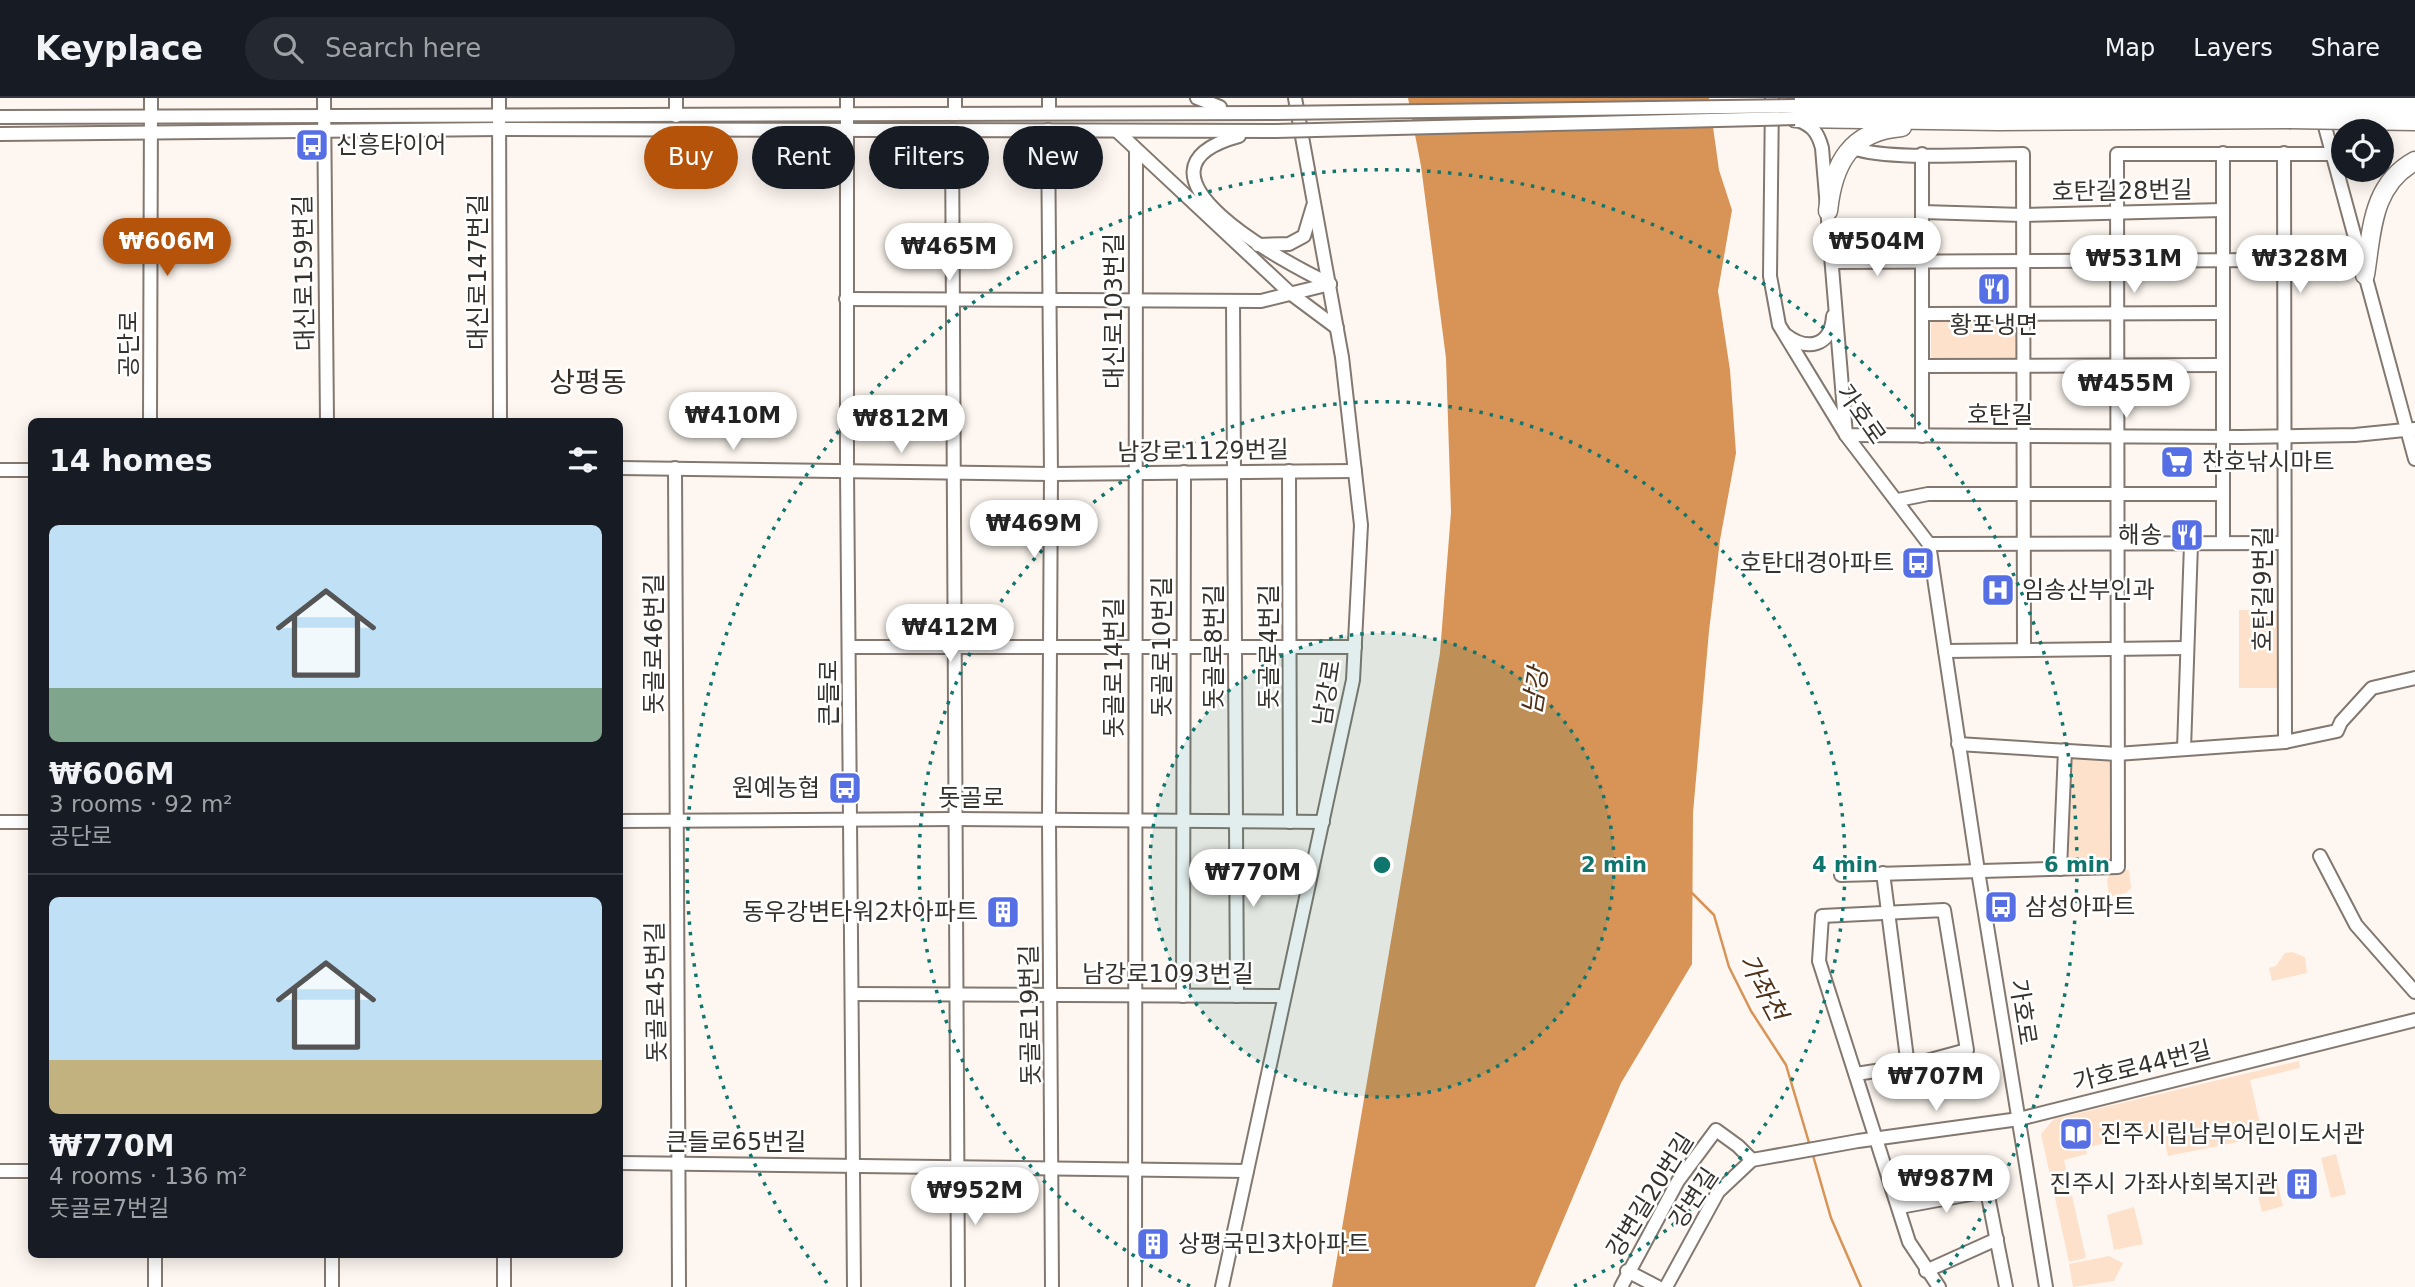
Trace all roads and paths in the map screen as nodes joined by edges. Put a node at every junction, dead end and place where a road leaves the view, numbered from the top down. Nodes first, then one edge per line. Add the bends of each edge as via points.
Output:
1 (151, 98) edge
2 (324, 98) edge
3 (499, 98) edge
4 (676, 98) edge
5 (847, 98) edge
6 (955, 98) edge
7 (1049, 98) edge
8 (1131, 98) edge
9 (1197, 98) edge
10 (1295, 98) edge
11 (1772, 98) edge
12 (1812, 98) edge
13 (1952, 98) edge
14 (2317, 98) edge
15 (1995, 102) junction
16 (1121, 105) edge
17 (2415, 106) edge
18 (2287, 111) junction
19 (1248, 112) junction
20 (1795, 112) junction
21 (2348, 112) junction
22 (1049, 113) junction
23 (955, 114) junction
24 (847, 115) junction
25 (151, 116) junction
26 (676, 116) junction
27 (0, 117) edge
28 (1998, 121) junction
29 (2415, 121) edge
30 (499, 122) junction
31 (323, 124) junction
32 (846, 126) edge
33 (752, 127) edge
34 (1103, 131) edge
35 (1117, 131) junction
36 (1256, 131) junction
37 (0, 134) edge
38 (151, 135) junction
39 (1853, 148) junction
40 (1136, 150) junction
41 (2223, 153) junction
42 (2284, 153) junction
43 (1922, 154) junction
44 (2331, 154) joint
45 (2415, 161) edge
46 (2339, 182) edge
47 (846, 189) edge
48 (952, 189) edge
49 (1049, 189) edge
50 (1315, 198) junction
51 (2223, 210) junction
52 (1828, 211) junction
53 (1922, 212) junction
54 (2117, 213) junction
55 (2023, 215) junction
56 (1257, 245) junction
57 (2283, 260) junction
58 (1922, 261) junction
59 (2023, 261) junction
60 (2118, 261) junction
61 (2223, 261) junction
62 (1832, 262) junction
63 (2365, 275) junction
64 (1330, 284) junction
65 (1834, 284) junction
66 (1290, 293) junction
67 (1135, 298) junction
68 (846, 299) junction
69 (1051, 299) junction
70 (953, 300) junction
71 (1234, 300) junction
72 (2223, 313) junction
73 (1923, 314) junction
74 (2024, 314) junction
75 (2118, 314) junction
76 (1337, 328) junction
77 (1784, 334) junction
78 (2223, 365) junction
79 (1922, 366) junction
80 (2024, 366) junction
81 (2118, 366) junction
82 (150, 418) edge
83 (327, 418) edge
84 (500, 418) edge
85 (2411, 429) edge
86 (1846, 435) junction
87 (2023, 435) junction
88 (1922, 436) junction
89 (2118, 436) junction
90 (2284, 436) junction
91 (2223, 437) junction
92 (2415, 459) edge
93 (623, 468) edge
94 (675, 468) junction
95 (0, 470) edge
96 (28, 470) edge
97 (847, 470) junction
98 (1289, 471) junction
99 (1355, 471) junction
100 (954, 472) junction
101 (1184, 472) junction
102 (1234, 472) junction
103 (1134, 473) junction
104 (1051, 474) junction
105 (2024, 493) junction
106 (2118, 493) junction
107 (2223, 494) junction
108 (1898, 500) junction
109 (2223, 543) junction
110 (2284, 543) junction
111 (1929, 544) junction
112 (2024, 544) junction
113 (2117, 544) junction
114 (2191, 544) junction
115 (850, 647) junction
116 (955, 647) junction
117 (1050, 647) junction
118 (1135, 647) junction
119 (1184, 647) junction
120 (1235, 647) junction
121 (1290, 647) junction
122 (1355, 647) junction
123 (2116, 648) junction
124 (2188, 648) junction
125 (2024, 650) junction
126 (1945, 651) junction
127 (2415, 678) edge
128 (2285, 742) junction
129 (1958, 744) junction
130 (2184, 749) junction
131 (2065, 750) junction
132 (2117, 754) junction
133 (956, 819) junction
134 (850, 820) junction
135 (1049, 820) junction
136 (0, 821) edge
137 (623, 821) edge
138 (674, 821) junction
139 (1135, 821) junction
140 (1183, 821) junction
141 (28, 822) edge
142 (1236, 822) junction
143 (1290, 822) junction
144 (1323, 822) junction
145 (2320, 856) dead end
146 (2060, 869) junction
147 (1978, 871) junction
148 (1883, 873) junction
149 (1841, 874) dead end
150 (1886, 913) junction
151 (2415, 992) edge
152 (852, 994) junction
153 (957, 995) junction
154 (1051, 995) junction
155 (1136, 995) junction
156 (1183, 996) junction
157 (1237, 996) junction
158 (1284, 996) junction
159 (2415, 1020) edge
160 (1908, 1066) junction
161 (1856, 1074) junction
162 (2019, 1119) junction
163 (1877, 1139) junction
164 (1752, 1160) junction
165 (623, 1163) edge
166 (680, 1163) junction
167 (853, 1164) junction
168 (958, 1166) junction
169 (1052, 1168) junction
170 (1136, 1170) junction
171 (0, 1171) edge
172 (28, 1171) edge
173 (1247, 1171) junction
174 (1900, 1207) junction
175 (1997, 1239) junction
176 (155, 1258) edge
177 (332, 1258) edge
178 (504, 1258) edge
179 (1627, 1271) junction
180 (1926, 1271) junction
181 (156, 1287) edge
182 (332, 1287) edge
183 (504, 1287) edge
184 (679, 1287) edge
185 (854, 1287) edge
186 (958, 1287) edge
187 (1052, 1287) edge
188 (1135, 1287) edge
189 (1222, 1287) edge
190 (1621, 1287) edge
191 (1658, 1287) edge
192 (1666, 1287) edge
193 (1939, 1287) edge
194 (2006, 1287) edge
195 (2046, 1287) edge

1 - 25 street, 공단로
2 - 31 street, 대신로159번길
3 - 30 street, 대신로147번길
4 - 26 street
5 - 24 street, 큰들로
6 - 23 street
7 - 22 street
8 - 16 street
9 - 19 street
10 - 50 street, 남강로
11 - 77 street, 가호로 via 1770,276 1772,301
12 - 20 street
13 - 15 highway
14 - 44 street
15 - 18 highway
15 - 20 highway
16 - 19 street
16 - 22 street
17 - 21 highway
18 - 21 highway, bridge
18 - 28 highway
19 - 20 street, bridge
20 - 28 highway
20 - 36 street, bridge
20 - 52 street via 1818,135
21 - 29 highway
22 - 23 street
23 - 24 street
24 - 26 street
24 - 32 street, 큰들로
25 - 27 street
25 - 31 street
25 - 38 street, 공단로
26 - 30 street
28 - 39 highway via 1886,128
30 - 31 street
30 - 33 street
30 - 84 street, 대신로147번길
31 - 38 street
31 - 83 street, 대신로159번길
34 - 35 street
35 - 36 street
35 - 40 street
36 - 56 street via 1213,145 1196,163 1194,176 1202,198
37 - 38 street
38 - 82 street, 공단로
39 - 43 street
39 - 52 highway via 1837,167
40 - 66 street
40 - 67 street, 대신로103번길
41 - 42 street
41 - 51 street
41 - 54 street via 2117,154
42 - 44 street
42 - 57 street, 호탄길9번길
43 - 53 street
43 - 55 street, 호탄길28번길 via 2023,154
45 - 63 highway via 2396,175 2378,202
46 - 63 street
47 - 68 street, 큰들로
48 - 70 street
49 - 69 street, 돗골로19번길
50 - 56 street via 1304,236 1289,244
50 - 64 street, 남강로
51 - 54 street, 호탄길28번길
51 - 61 street
52 - 62 street
53 - 55 street, 호탄길28번길
53 - 58 street
54 - 55 street, 호탄길28번길
54 - 60 street
55 - 59 street, 호탄길28번길
56 - 64 street
57 - 61 street
57 - 90 street, 호탄길9번길
58 - 59 street
58 - 62 street
58 - 73 street
59 - 60 street
59 - 74 street, 호탄길28번길
60 - 61 street
60 - 75 street
61 - 72 street
62 - 65 street
63 - 85 street
64 - 66 street
64 - 76 street, 남강로
65 - 77 street via 1828,336 1808,346
65 - 86 street
66 - 71 street via 1261,301
66 - 76 street
67 - 69 street
67 - 71 street
67 - 103 street, 대신로103번길
68 - 70 street
68 - 97 street, 큰들로
69 - 70 street
69 - 104 street, 돗골로19번길
70 - 100 street
71 - 102 street, 돗골로8번길
72 - 75 street
72 - 78 street
73 - 74 street
73 - 79 street
74 - 75 street
74 - 80 street, 호탄길28번길
75 - 81 street
76 - 99 street, 남강로
77 - 86 street, 가호로
78 - 81 street
78 - 91 street
79 - 80 street
79 - 88 street
80 - 81 street
80 - 87 street, 호탄길28번길
81 - 89 street
85 - 90 street, 호탄길
85 - 92 street
86 - 88 street, 호탄길
86 - 108 street, 가호로
87 - 88 street, 호탄길
87 - 89 street, 호탄길
87 - 105 street, 호탄길28번길
89 - 91 street, 호탄길
89 - 106 street
90 - 91 street, 호탄길
90 - 110 street, 호탄길9번길
91 - 107 street
93 - 94 street, 남강로1129번길
94 - 97 street, 남강로1129번길
94 - 138 street, 돗골로46번길
95 - 96 street
97 - 100 street, 남강로1129번길
97 - 115 street, 큰들로
98 - 99 street, 남강로1129번길
98 - 102 street, 남강로1129번길
98 - 121 street, 돗골로4번길
99 - 122 street, 남강로 via 1361,525
100 - 104 street, 남강로1129번길
100 - 116 street
101 - 102 street, 남강로1129번길
101 - 103 street, 남강로1129번길
101 - 119 street, 돗골로10번길
102 - 120 street, 돗골로8번길
103 - 104 street, 남강로1129번길
103 - 118 street, 돗골로14번길
104 - 117 street, 돗골로19번길
105 - 106 street
105 - 108 street via 1928,494
105 - 112 street, 호탄길28번길
106 - 107 street
106 - 113 street
107 - 109 street
108 - 111 street, 가호로
109 - 110 street
109 - 114 street
110 - 128 street, 호탄길9번길
111 - 112 street
111 - 126 street, 가호로
112 - 113 street
112 - 125 street, 호탄길28번길
113 - 114 street
113 - 123 street
114 - 124 street
115 - 116 street
115 - 134 street, 큰들로
116 - 117 street
116 - 133 street
117 - 118 street
117 - 135 street, 돗골로19번길
118 - 119 street
118 - 139 street, 돗골로14번길
119 - 120 street
119 - 140 street, 돗골로10번길
120 - 121 street
120 - 142 street, 돗골로8번길
121 - 122 street
121 - 143 street, 돗골로4번길
122 - 144 street, 남강로 via 1353,680
123 - 124 street
123 - 125 street
123 - 132 street
124 - 130 street
125 - 126 street
126 - 129 street, 가호로
127 - 128 street via 2372,688 2337,731
128 - 130 street
129 - 131 street
129 - 147 street, 가호로
130 - 132 street
131 - 132 street
131 - 146 street
132 - 146 street via 2118,867
133 - 134 street, 돗골로
133 - 135 street, 돗골로
133 - 153 street
134 - 138 street, 돗골로
134 - 152 street, 큰들로
135 - 139 street, 돗골로
135 - 154 street, 돗골로19번길
136 - 141 street
137 - 138 street, 돗골로
138 - 166 street, 돗골로45번길
139 - 140 street, 돗골로
139 - 155 street, 돗골로14번길
140 - 142 street, 돗골로
140 - 156 street, 돗골로10번길
142 - 143 street, 돗골로
142 - 157 street, 돗골로8번길
143 - 144 street, 돗골로
144 - 158 street, 남강로
145 - 151 street via 2356,925
146 - 147 street
147 - 148 street
147 - 162 street, 가호로
148 - 149 street
148 - 150 street
150 - 160 street
150 - 160 street via 1944,910 1967,1050
150 - 161 street via 1822,916 1819,961
152 - 153 street, 남강로1093번길
152 - 167 street, 큰들로
153 - 154 street, 남강로1093번길
153 - 168 street
154 - 155 street, 남강로1093번길
154 - 169 street, 돗골로19번길
155 - 156 street, 남강로1093번길
155 - 170 street, 돗골로14번길
156 - 157 street, 남강로1093번길
157 - 158 street, 남강로1093번길
158 - 173 street, 남강로
159 - 162 street, 가호로44번길
160 - 161 street
161 - 163 street
162 - 163 street
162 - 195 street, 가호로
163 - 164 street, 강변길
163 - 174 street
164 - 179 street, 강변길20번길 via 1716,1130 1678,1181
164 - 192 street, 강변길 via 1718,1192
165 - 166 street, 큰들로65번길
166 - 167 street, 큰들로65번길
166 - 184 street, 돗골로45번길
167 - 168 street, 큰들로65번길
167 - 185 street, 큰들로
168 - 169 street, 큰들로65번길
168 - 186 street
169 - 170 street, 큰들로65번길
169 - 187 street, 돗골로19번길
170 - 173 street, 큰들로65번길
170 - 188 street, 돗골로14번길
171 - 172 street
173 - 189 street, 남강로
174 - 175 street via 1987,1191
174 - 180 street via 1909,1241
175 - 180 street
175 - 194 street
176 - 181 street
177 - 182 street
178 - 183 street
179 - 190 street, 강변길20번길
179 - 191 street
180 - 193 street

